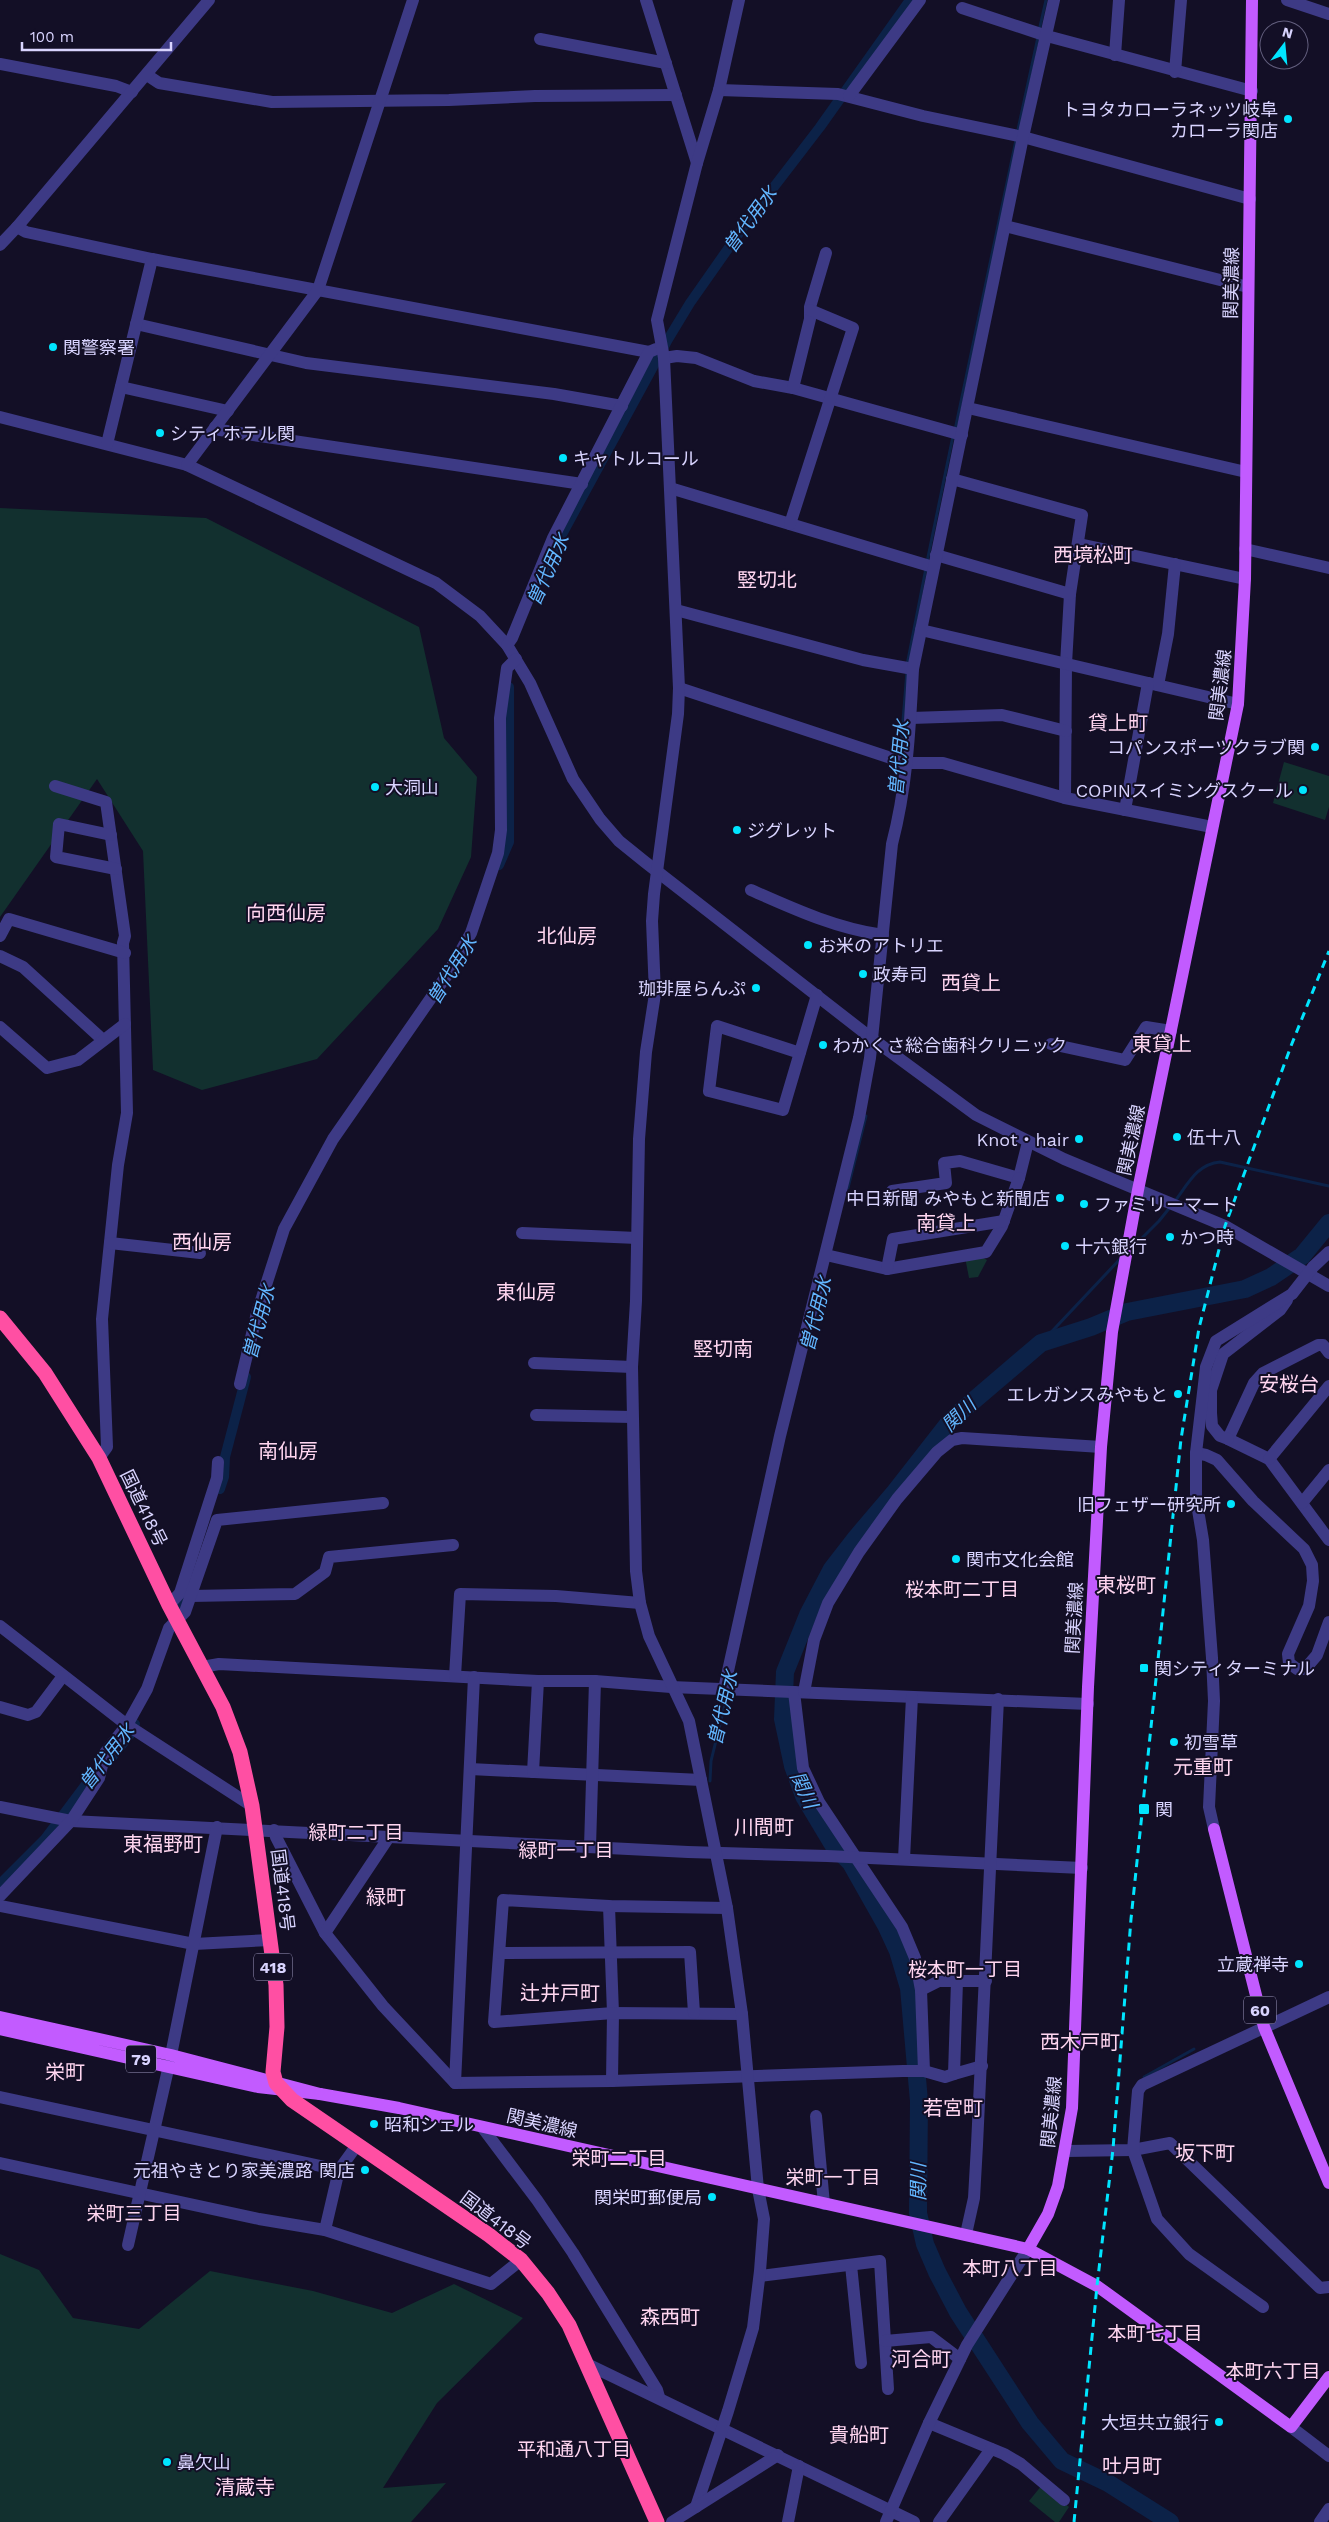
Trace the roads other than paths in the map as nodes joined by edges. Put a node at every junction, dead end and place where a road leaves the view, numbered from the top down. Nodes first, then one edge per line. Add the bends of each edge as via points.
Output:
1 (208, 0) edge
2 (413, 0) edge
3 (646, 0) edge
4 (739, 0) edge
5 (920, 0) edge
6 (1054, 0) edge
7 (1119, 0) edge
8 (1181, 0) edge
9 (1252, 0) edge
10 (1287, 0) edge
11 (962, 8) dead end
12 (1329, 14) edge
13 (1047, 36) junction
14 (540, 39) dead end
15 (1115, 55) junction
16 (666, 63) junction
17 (0, 64) edge
18 (1175, 72) junction
19 (147, 74) junction
20 (719, 90) junction
21 (1252, 91) junction
22 (132, 92) junction
23 (676, 95) junction
24 (849, 96) junction
25 (380, 100) junction
26 (1023, 137) junction
27 (697, 163) junction
28 (1250, 199) junction
29 (1005, 226) junction
30 (18, 227) junction
31 (0, 245) edge
32 (826, 253) dead end
33 (152, 259) junction
34 (1248, 287) junction
35 (318, 290) junction
36 (810, 310) junction
37 (136, 324) junction
38 (658, 352) junction
39 (269, 356) junction
40 (121, 387) junction
41 (793, 388) junction
42 (831, 398) junction
43 (622, 406) junction
44 (968, 408) junction
45 (228, 411) junction
46 (0, 417) edge
47 (215, 427) junction
48 (962, 435) junction
49 (107, 444) junction
50 (187, 465) junction
51 (1246, 472) junction
52 (952, 479) junction
53 (582, 484) junction
54 (670, 488) junction
55 (790, 524) junction
56 (1079, 544) junction
57 (1244, 549) junction
58 (935, 561) junction
59 (1175, 564) junction
60 (1329, 568) edge
61 (1244, 579) junction
62 (1070, 594) junction
63 (676, 610) junction
64 (921, 630) junction
65 (507, 645) junction
66 (516, 659) junction
67 (1066, 664) junction
68 (913, 669) junction
69 (1153, 684) junction
70 (679, 688) junction
71 (1238, 704) junction
72 (911, 718) junction
73 (1066, 731) junction
74 (906, 763) junction
75 (55, 786) dead end
76 (1066, 798) junction
77 (1125, 810) junction
78 (1212, 828) junction
79 (111, 835) junction
80 (116, 869) junction
81 (658, 871) junction
82 (751, 890) dead end
83 (883, 935) junction
84 (0, 936) edge
85 (125, 953) junction
86 (0, 956) edge
87 (817, 994) junction
88 (125, 1024) junction
89 (0, 1027) edge
90 (1171, 1031) junction
91 (870, 1037) junction
92 (103, 1040) junction
93 (1051, 1044) dead end
94 (800, 1053) junction
95 (1028, 1142) junction
96 (1019, 1178) junction
97 (1138, 1190) junction
98 (892, 1191) dead end
99 (1004, 1221) junction
100 (522, 1233) dead end
101 (637, 1238) junction
102 (110, 1243) junction
103 (1329, 1252) edge
104 (200, 1253) dead end
105 (826, 1255) junction
106 (887, 1269) junction
107 (1310, 1273) junction
108 (1329, 1286) edge
109 (1292, 1294) junction
110 (0, 1318) edge
111 (1329, 1353) edge
112 (534, 1363) dead end
113 (632, 1367) junction
114 (240, 1384) dead end
115 (1329, 1386) edge
116 (536, 1415) dead end
117 (632, 1418) junction
118 (1228, 1440) junction
119 (1101, 1447) junction
120 (1196, 1453) junction
121 (99, 1458) junction
122 (1269, 1459) junction
123 (218, 1462) dead end
124 (1329, 1470) edge
125 (1302, 1503) junction
126 (383, 1504) dead end
127 (1329, 1540) edge
128 (453, 1545) dead end
129 (191, 1596) junction
130 (640, 1603) junction
131 (169, 1605) junction
132 (177, 1620) junction
133 (1329, 1622) edge
134 (0, 1626) edge
135 (202, 1667) junction
136 (64, 1676) junction
137 (455, 1676) junction
138 (474, 1677) junction
139 (538, 1681) junction
140 (595, 1682) junction
141 (671, 1687) junction
142 (724, 1689) junction
143 (799, 1692) junction
144 (912, 1697) junction
145 (998, 1699) junction
146 (1088, 1704) junction
147 (0, 1707) edge
148 (127, 1725) junction
149 (470, 1769) junction
150 (533, 1772) junction
151 (593, 1774) junction
152 (701, 1780) junction
153 (252, 1806) junction
154 (0, 1808) edge
155 (71, 1821) junction
156 (217, 1827) junction
157 (1214, 1829) joint
158 (256, 1830) junction
159 (274, 1830) junction
160 (389, 1837) junction
161 (465, 1842) junction
162 (590, 1847) junction
163 (715, 1852) junction
164 (854, 1858) junction
165 (904, 1859) junction
166 (991, 1864) junction
167 (1082, 1868) junction
168 (0, 1896) edge
169 (0, 1906) edge
170 (609, 1906) junction
171 (726, 1908) junction
172 (325, 1933) junction
173 (270, 1940) junction
174 (194, 1944) junction
175 (611, 1952) junction
176 (500, 1954) junction
177 (957, 1981) junction
178 (986, 1982) junction
179 (921, 1990) junction
180 (1329, 1997) edge
181 (613, 2013) junction
182 (694, 2013) junction
183 (742, 2014) junction
184 (0, 2017) edge
185 (1264, 2027) junction
186 (0, 2029) edge
187 (170, 2060) junction
188 (982, 2066) junction
189 (924, 2071) junction
190 (954, 2074) junction
191 (750, 2075) junction
192 (612, 2081) junction
193 (455, 2083) junction
194 (279, 2087) junction
195 (0, 2097) edge
196 (816, 2116) dead end
197 (482, 2127) junction
198 (154, 2130) junction
199 (357, 2145) junction
200 (1133, 2150) junction
201 (1066, 2151) junction
202 (0, 2163) edge
203 (339, 2170) junction
204 (1329, 2183) edge
205 (758, 2189) junction
206 (140, 2194) junction
207 (824, 2204) junction
208 (325, 2230) junction
209 (966, 2234) junction
210 (128, 2245) dead end
211 (1028, 2248) junction
212 (520, 2260) junction
213 (851, 2265) junction
214 (760, 2276) junction
215 (1329, 2287) edge
216 (1263, 2307) dead end
217 (885, 2341) junction
218 (960, 2359) junction
219 (861, 2363) dead end
220 (587, 2364) junction
221 (1329, 2378) edge
222 (888, 2389) dead end
223 (659, 2397) junction
224 (929, 2423) junction
225 (721, 2427) junction
226 (1291, 2427) junction
227 (991, 2448) junction
228 (778, 2455) junction
229 (1329, 2456) edge
230 (799, 2466) junction
231 (1064, 2500) dead end
232 (696, 2507) junction
233 (1329, 2509) edge
234 (888, 2516) edge
235 (657, 2522) edge
236 (672, 2522) edge
237 (788, 2522) edge
238 (914, 2522) edge
239 (939, 2522) edge
240 (1320, 2522) edge

1 - 19 street
2 - 25 street
3 - 16 street
4 - 20 street
5 - 24 street
6 - 13 street
7 - 15 street
8 - 18 street
9 - 21 main road, 関美濃線
10 - 12 street
11 - 13 street
13 - 15 street
13 - 26 street
14 - 16 street
15 - 18 street
16 - 23 street
17 - 22 street via 116,86
18 - 21 street
19 - 22 street
19 - 25 street via 159,83 272,102
20 - 24 street
20 - 27 street
21 - 28 main road, 関美濃線
22 - 30 street
23 - 25 street
23 - 27 street
24 - 26 street
25 - 35 street
26 - 28 street
26 - 29 street
27 - 38 street via 657,320
28 - 34 main road, 関美濃線
29 - 34 street
29 - 44 street
30 - 31 street
30 - 33 street via 26,232
32 - 36 street
33 - 35 street
33 - 37 street
34 - 51 main road, 関美濃線
35 - 38 street
35 - 39 street
36 - 41 street
36 - 42 street via 853,328
37 - 39 street
37 - 40 street
38 - 41 street via 696,358 754,381
38 - 43 street
38 - 54 street
39 - 43 street
39 - 45 street
40 - 45 street
40 - 49 street
41 - 42 street
42 - 48 street
42 - 55 street
43 - 53 street
44 - 48 street
44 - 51 street
45 - 47 street
46 - 49 street
47 - 50 street
47 - 53 street
48 - 52 street
49 - 50 street
50 - 65 street via 436,582 480,616
51 - 57 main road, 関美濃線
52 - 56 street via 1082,515
52 - 58 street
53 - 65 street via 554,538
54 - 55 street
54 - 63 street
55 - 58 street
56 - 59 street
56 - 62 street
57 - 60 street
57 - 61 main road, 関美濃線
58 - 62 street
58 - 64 street
59 - 61 street
59 - 69 street via 1168,634
61 - 71 main road, 関美濃線
62 - 67 street
63 - 68 street via 863,660
63 - 70 street
64 - 67 street
64 - 68 street
65 - 66 street
66 - 81 street via 573,780 620,841
66 - 114 street via 507,668 500,718 501,830 498,853 471,933 447,976 334,1139 288,1221 260,1303
67 - 69 street
67 - 73 street
68 - 72 street
69 - 71 street
69 - 77 street
70 - 74 street
70 - 81 street
71 - 78 main road, 関美濃線
72 - 73 street via 1002,715
72 - 74 street
73 - 76 street
74 - 76 street via 942,763
74 - 83 street via 892,844
75 - 79 street via 106,802
76 - 77 street
77 - 78 street
78 - 90 main road, 関美濃線
79 - 80 street
79 - 80 street via 59,824 56,857
80 - 85 street
81 - 87 street
81 - 101 street via 652,920 655,994 646,1052 639,1139
82 - 83 street via 819,920
83 - 91 street
84 - 85 street via 9,919
85 - 88 street
86 - 92 street via 23,967
87 - 91 street
87 - 94 street
88 - 92 street
88 - 102 street via 127,1113
89 - 92 street via 47,1068 78,1060
90 - 93 street via 1146,1027 1125,1060
90 - 97 main road, 関美濃線
91 - 95 street via 976,1114
91 - 105 street via 870,1058 859,1118
94 - 94 street via 783,1110 709,1091 717,1026
95 - 96 street
95 - 97 street
96 - 98 street via 960,1161 944,1162 946,1183
96 - 99 street
97 - 107 street via 1225,1226
97 - 119 main road, 関美濃線 via 1112,1332
99 - 106 street via 986,1252
99 - 106 street via 893,1238
100 - 101 street
101 - 113 street
102 - 104 street
102 - 121 street via 102,1319 107,1447
103 - 107 street
105 - 106 street
105 - 142 street via 780,1436
107 - 108 street
107 - 109 street
109 - 118 street via 1280,1310 1223,1354 1211,1390 1211,1414 1212,1426
109 - 120 street via 1216,1341 1206,1367
110 - 121 highway, 国道418号 / 418 via 45,1373
111 - 118 street via 1322,1345 1318,1346 1263,1373 1254,1383
112 - 113 street
113 - 117 street
115 - 122 street
116 - 117 street
117 - 130 street via 636,1571
118 - 122 street
119 - 143 street via 962,1438 952,1440 937,1452 897,1499 828,1603
119 - 146 main road, 関美濃線
120 - 133 street via 1217,1460 1254,1502 1304,1549 1312,1565 1309,1606 1288,1654 1289,1663 1297,1669 1305,1669 1317,1655
120 - 157 street via 1196,1498 1213,1675 1209,1806
121 - 131 highway, 国道418号 / 418
122 - 125 street
123 - 131 street via 217,1478 180,1593
124 - 125 street
125 - 127 street
126 - 129 street via 217,1520
128 - 129 street via 329,1557 324,1572 295,1594
129 - 132 street via 185,1612
130 - 137 street via 556,1596 460,1594
130 - 141 street via 649,1636
131 - 132 highway, 国道418号 / 418
132 - 135 highway, 国道418号 / 418
132 - 148 street via 168,1628 147,1689
134 - 136 street
135 - 137 street via 220,1664
135 - 153 highway, 国道418号 / 418 via 223,1707 240,1752
136 - 147 street via 36,1712 28,1715
136 - 148 street
137 - 138 street
138 - 139 street
138 - 149 street
139 - 140 street
139 - 150 street
140 - 141 street
140 - 151 street
141 - 142 street
141 - 152 street via 689,1721
142 - 143 street
143 - 144 street
143 - 164 street via 803,1768 819,1802
144 - 145 street
144 - 165 street
145 - 146 street
145 - 166 street
146 - 167 main road, 関美濃線
148 - 153 street
148 - 155 street via 105,1753 99,1778
149 - 150 street
149 - 161 street
150 - 151 street
151 - 152 street
151 - 162 street
152 - 163 street
153 - 158 highway, 国道418号 / 418
154 - 155 street
155 - 156 street
155 - 168 street
156 - 158 street
156 - 174 street
157 - 185 main road, 60
158 - 159 street
158 - 173 highway, 国道418号 / 418
159 - 160 street
159 - 172 street
160 - 161 street
160 - 172 street
161 - 162 street
161 - 193 street
162 - 163 street
163 - 164 street
163 - 171 street
164 - 165 street
164 - 179 street via 902,1927 915,1958
165 - 166 street
166 - 167 street
166 - 178 street
167 - 201 main road, 関美濃線 via 1072,2108
169 - 174 street
170 - 171 street
170 - 175 street
170 - 176 street via 503,1900
171 - 183 street
172 - 193 street via 383,2006
173 - 174 street
173 - 194 highway, 国道418号 / 418 via 277,2026 273,2072
174 - 187 street
175 - 176 street
175 - 181 street
175 - 182 street via 690,1952
176 - 181 street via 494,2022
177 - 178 street
177 - 179 street via 939,1981
177 - 190 street
178 - 188 street
179 - 189 street
180 - 185 street
181 - 182 street
181 - 192 street
182 - 183 street
183 - 191 street
184 - 187 main road, 79
185 - 200 street via 1142,2086 1138,2092
185 - 204 main road, 60
186 - 187 main road, 79
187 - 194 main road, 79
187 - 198 street
188 - 190 street
188 - 209 street via 974,2198
189 - 190 street via 945,2077
189 - 191 street
191 - 192 street
191 - 205 street
192 - 193 street
194 - 197 main road, 関美濃線 via 399,2108
194 - 199 highway, 国道418号
195 - 198 street
196 - 207 street
197 - 205 main road, 関美濃線
197 - 223 street via 573,2254
198 - 203 street
198 - 206 street
199 - 203 street
199 - 212 highway, 国道418号 via 489,2235
200 - 201 street
200 - 215 street via 1170,2143 1320,2288
200 - 216 street via 1157,2219 1189,2254
201 - 211 main road, 関美濃線 via 1048,2214
202 - 206 street
203 - 208 street
205 - 207 main road, 関美濃線
205 - 214 street via 764,2219
206 - 208 street
206 - 210 street
207 - 209 main road, 関美濃線
208 - 212 street via 491,2284
209 - 211 main road, 関美濃線
211 - 218 street
211 - 226 main road via 1097,2286
212 - 220 highway, 国道418号 via 548,2292 569,2325
213 - 214 street
213 - 217 street via 880,2261
213 - 219 street
214 - 225 street via 752,2328
217 - 218 street via 931,2337
217 - 222 street
218 - 224 street
220 - 223 street
220 - 235 highway, 国道418号
221 - 226 main road
223 - 225 street
224 - 227 street
224 - 234 street
225 - 228 street
225 - 232 street
226 - 229 street
227 - 231 street via 1021,2464
227 - 239 street
228 - 230 street
228 - 232 street
230 - 234 street
230 - 237 street
232 - 236 street
233 - 240 street
234 - 238 street

